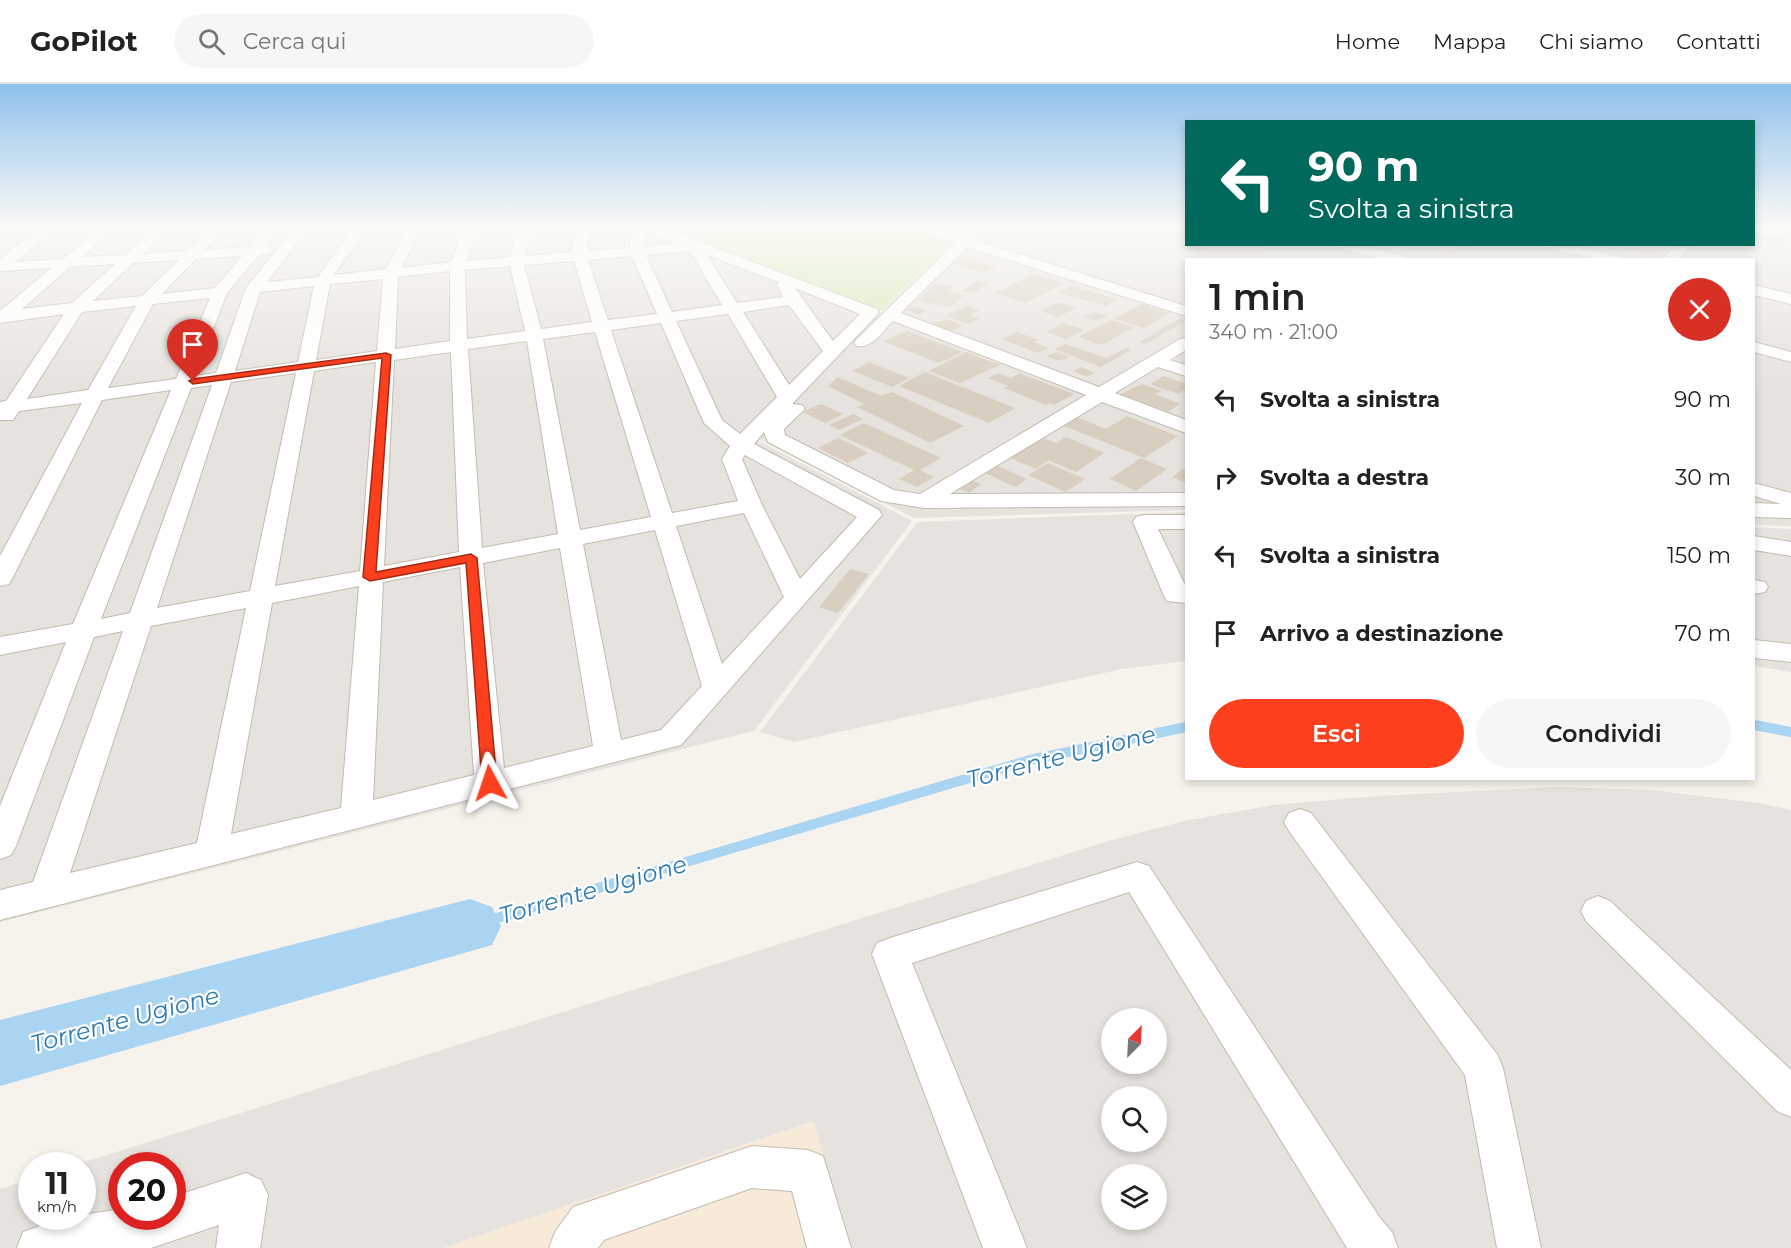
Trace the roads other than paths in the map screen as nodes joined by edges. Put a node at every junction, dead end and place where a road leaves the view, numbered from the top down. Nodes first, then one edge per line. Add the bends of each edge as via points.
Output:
1 (44, 280) edge
2 (106, 280) edge
3 (168, 280) edge
4 (233, 280) edge
5 (257, 280) edge
6 (320, 280) edge
7 (323, 280) edge
8 (391, 280) edge
9 (457, 280) edge
10 (521, 280) edge
11 (588, 280) edge
12 (650, 280) edge
13 (715, 280) edge
14 (782, 280) edge
15 (787, 280) edge
16 (926, 280) edge
17 (1089, 280) edge
18 (254, 288) junction
19 (1755, 290) edge
20 (220, 292) junction
21 (1791, 299) edge
22 (147, 300) junction
23 (794, 300) junction
24 (76, 308) junction
25 (732, 308) junction
26 (1185, 311) edge
27 (892, 315) junction
28 (1, 317) edge
29 (667, 317) junction
30 (603, 326) junction
31 (534, 335) junction
32 (1185, 344) edge
33 (459, 345) junction
34 (1755, 347) edge
35 (832, 352) junction
36 (386, 355) junction
37 (1791, 357) edge
38 (1156, 361) junction
39 (307, 366) junction
40 (1185, 371) edge
41 (218, 378) junction
42 (188, 382) junction
43 (1100, 393) junction
44 (95, 395) junction
45 (786, 396) junction
46 (6, 407) edge
47 (0, 424) edge
48 (1185, 427) edge
49 (741, 445) junction
50 (1755, 489) edge
51 (1185, 500) edge
52 (1791, 500) edge
53 (924, 501) junction
54 (751, 505) junction
55 (1755, 510) edge
56 (1791, 511) edge
57 (663, 522) junction
58 (1185, 522) edge
59 (571, 539) junction
60 (1755, 543) edge
61 (1791, 549) edge
62 (471, 558) junction
63 (370, 577) junction
64 (0, 579) edge
65 (1185, 595) edge
66 (262, 597) junction
67 (797, 598) junction
68 (133, 622) junction
69 (92, 629) junction
70 (0, 646) edge
71 (1755, 649) edge
72 (1791, 653) edge
73 (716, 687) junction
74 (609, 753) junction
75 (490, 783) junction
76 (356, 816) junction
77 (1300, 822) dead end
78 (0, 846) edge
79 (211, 853) junction
80 (46, 894) junction
81 (0, 905) edge
82 (1598, 911) dead end
83 (1791, 1096) edge
84 (39, 1248) edge
85 (238, 1248) edge
86 (571, 1248) edge
87 (829, 1248) edge
88 (1005, 1248) edge
89 (1376, 1248) edge
90 (1519, 1248) edge

1 - 28 lane
2 - 24 lane
3 - 22 lane
4 - 20 lane
5 - 18 lane
6 - 18 lane
7 - 39 lane
8 - 36 lane
9 - 33 lane
10 - 31 lane
11 - 30 lane
12 - 29 lane
13 - 25 lane
14 - 23 lane
15 - 35 lane via 871,312
16 - 27 lane
17 - 26 lane
18 - 41 lane
19 - 21 lane
20 - 22 lane
20 - 42 lane
22 - 24 lane
22 - 44 lane
23 - 25 lane
23 - 35 lane
24 - 28 lane
24 - 46 lane
25 - 29 lane
25 - 45 lane
27 - 43 lane
27 - 53 lane via 774,428 775,438 889,496
29 - 30 lane
29 - 49 lane via 714,423
30 - 31 lane
30 - 57 lane
31 - 33 lane
31 - 59 lane
32 - 38 lane
33 - 36 lane
33 - 62 lane
34 - 37 lane
35 - 45 lane
36 - 39 lane
36 - 63 lane
38 - 40 lane
38 - 43 lane
39 - 41 lane
39 - 66 lane
41 - 42 lane
41 - 68 lane
42 - 44 lane
42 - 69 lane
43 - 48 lane
43 - 53 lane
44 - 46 lane
44 - 64 lane
45 - 49 lane
46 - 47 lane
49 - 54 lane via 732,459
49 - 67 lane via 871,515
50 - 52 lane
51 - 53 lane
54 - 57 lane
54 - 67 lane
55 - 56 lane
57 - 59 lane
57 - 73 lane
58 - 65 lane via 1144,522 1176,596
59 - 62 lane
59 - 74 lane
60 - 61 lane
62 - 63 lane
62 - 75 lane
63 - 66 lane
63 - 76 lane
66 - 68 lane
66 - 79 lane
67 - 73 lane
68 - 69 lane
68 - 80 lane
69 - 70 lane
69 - 78 lane
71 - 72 lane
73 - 74 lane via 671,738
74 - 75 lane
75 - 76 lane
76 - 79 lane
77 - 90 lane via 1483,1068
79 - 80 lane
80 - 81 lane
82 - 83 lane
84 - 85 lane via 62,1240 145,1228 246,1195
86 - 87 lane via 589,1224 752,1167 808,1172
88 - 89 lane via 890,954 1137,876

